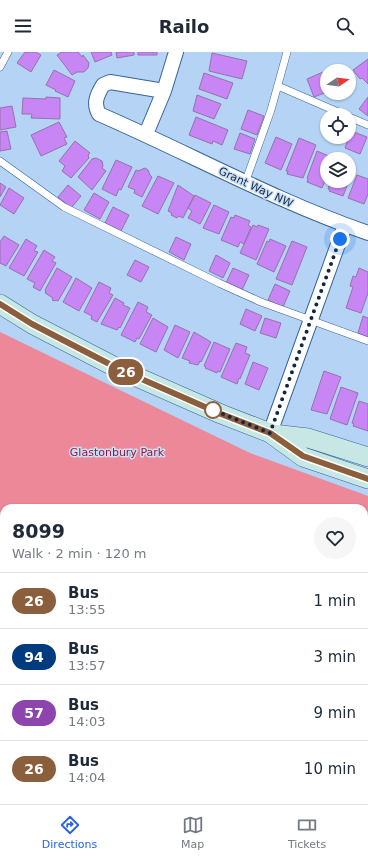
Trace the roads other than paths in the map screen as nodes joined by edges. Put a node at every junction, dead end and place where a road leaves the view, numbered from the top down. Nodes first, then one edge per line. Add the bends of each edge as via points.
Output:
1 (8, 52) edge
2 (176, 52) edge
3 (287, 52) edge
4 (0, 67) edge
5 (278, 86) junction
6 (164, 91) junction
7 (329, 108) edge
8 (356, 120) edge
9 (368, 125) edge
10 (146, 134) junction
11 (0, 161) edge
12 (245, 183) junction
13 (345, 226) junction
14 (368, 233) edge
15 (0, 304) edge
16 (310, 321) junction
17 (368, 341) edge
18 (270, 433) junction
19 (368, 457) edge
20 (368, 479) edge

1 - 4 lane
2 - 6 street
3 - 5 lane
5 - 7 lane
5 - 12 lane
6 - 10 street
6 - 10 street, Grant Way NW via 110,82 103,85 95,101 99,114
8 - 9 lane
10 - 12 street, Grant Way NW
11 - 16 lane via 64,207 219,283
12 - 13 street, Grant Way NW
13 - 14 street, Grant Way NW
13 - 16 street
15 - 18 street via 32,324 121,370
16 - 17 lane
16 - 18 street
18 - 19 street via 308,438
18 - 20 street via 303,456

